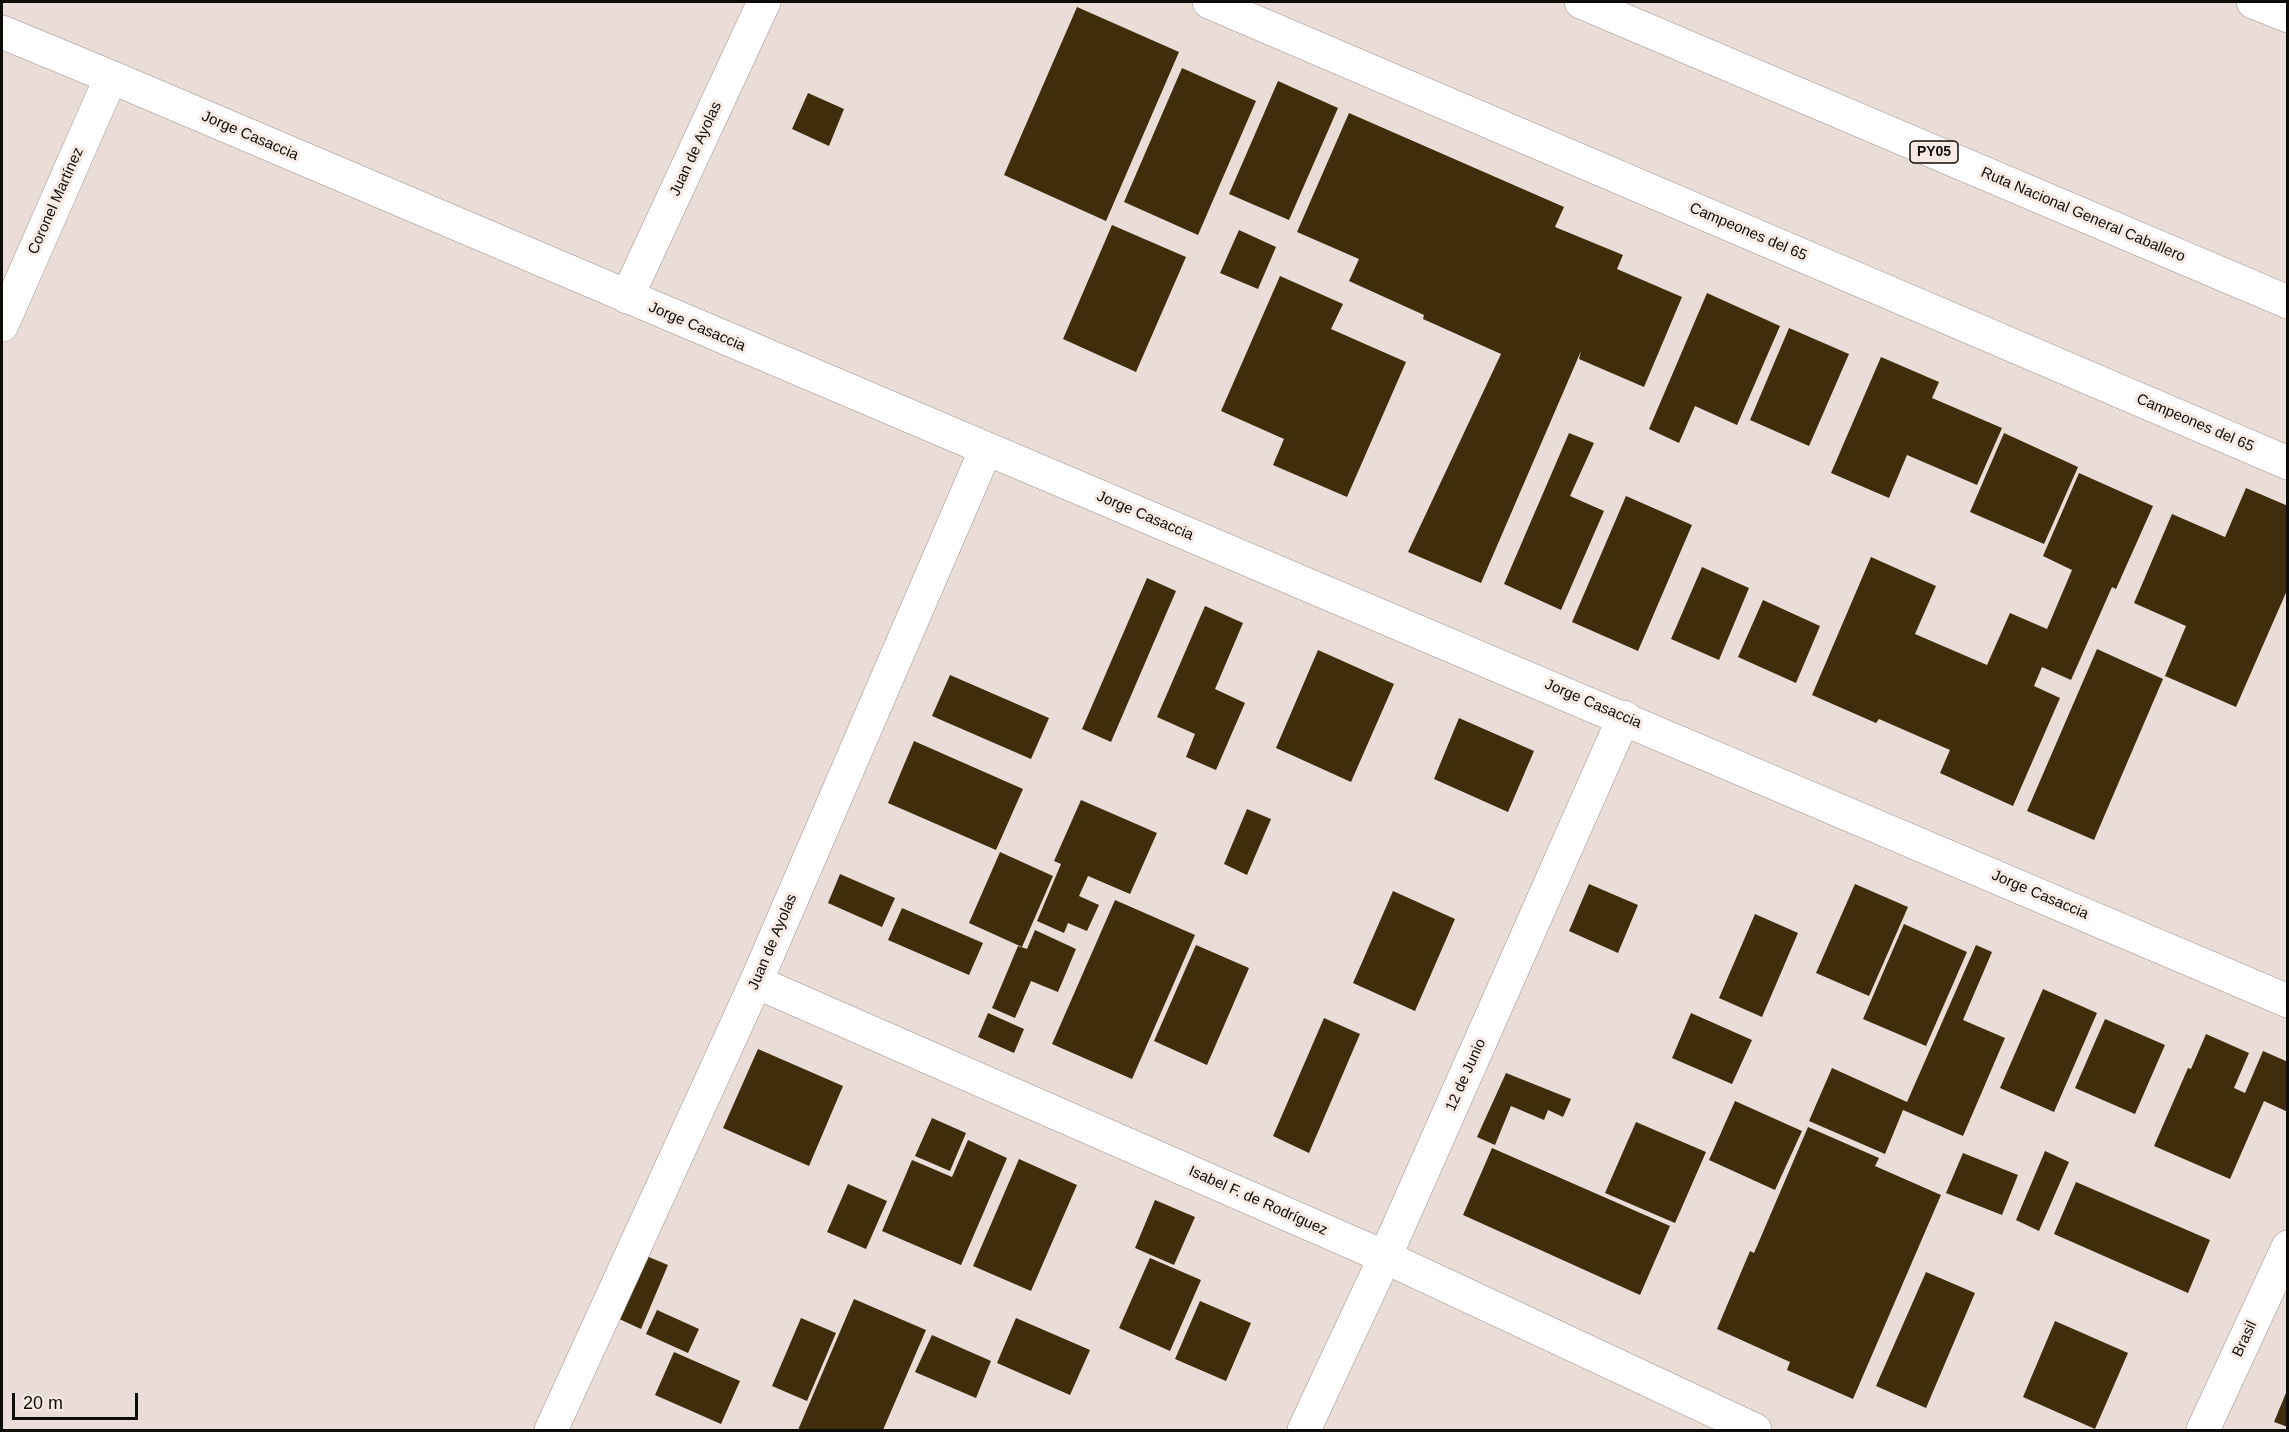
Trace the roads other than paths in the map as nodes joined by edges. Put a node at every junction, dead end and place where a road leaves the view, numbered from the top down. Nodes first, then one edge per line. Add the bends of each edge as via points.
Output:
1 (764, 2) edge
2 (1209, 2) edge
3 (1581, 2) edge
4 (2253, 2) edge
5 (2288, 16) edge
6 (2, 32) edge
7 (111, 77) junction
8 (627, 297) junction
9 (2288, 302) edge
10 (2, 325) edge
11 (986, 449) junction
12 (2288, 463) edge
13 (1624, 717) junction
14 (756, 981) junction
15 (2288, 1001) edge
16 (2288, 1246) edge
17 (1385, 1257) junction
18 (551, 1431) edge
19 (1304, 1431) edge
20 (1755, 1431) edge
21 (2203, 1431) edge

1 - 8 main road, Juan de Ayolas
2 - 12 main road, Campeones del 65
3 - 9 main road, Ruta Nacional General Caballero / PY05
4 - 5 main road
6 - 7 main road, Jorge Casaccia
7 - 8 main road, Jorge Casaccia
7 - 10 main road, Coronel Martínez
8 - 11 main road, Jorge Casaccia
11 - 13 main road, Jorge Casaccia
11 - 14 main road, Juan de Ayolas
13 - 15 main road, Jorge Casaccia
13 - 17 main road, 12 de Junio
14 - 17 main road, Isabel F. de Rodríguez
14 - 18 main road, Juan de Ayolas
16 - 21 main road, Brasil
17 - 19 main road, 12 de Junio
17 - 20 main road, Isabel F. de Rodríguez

